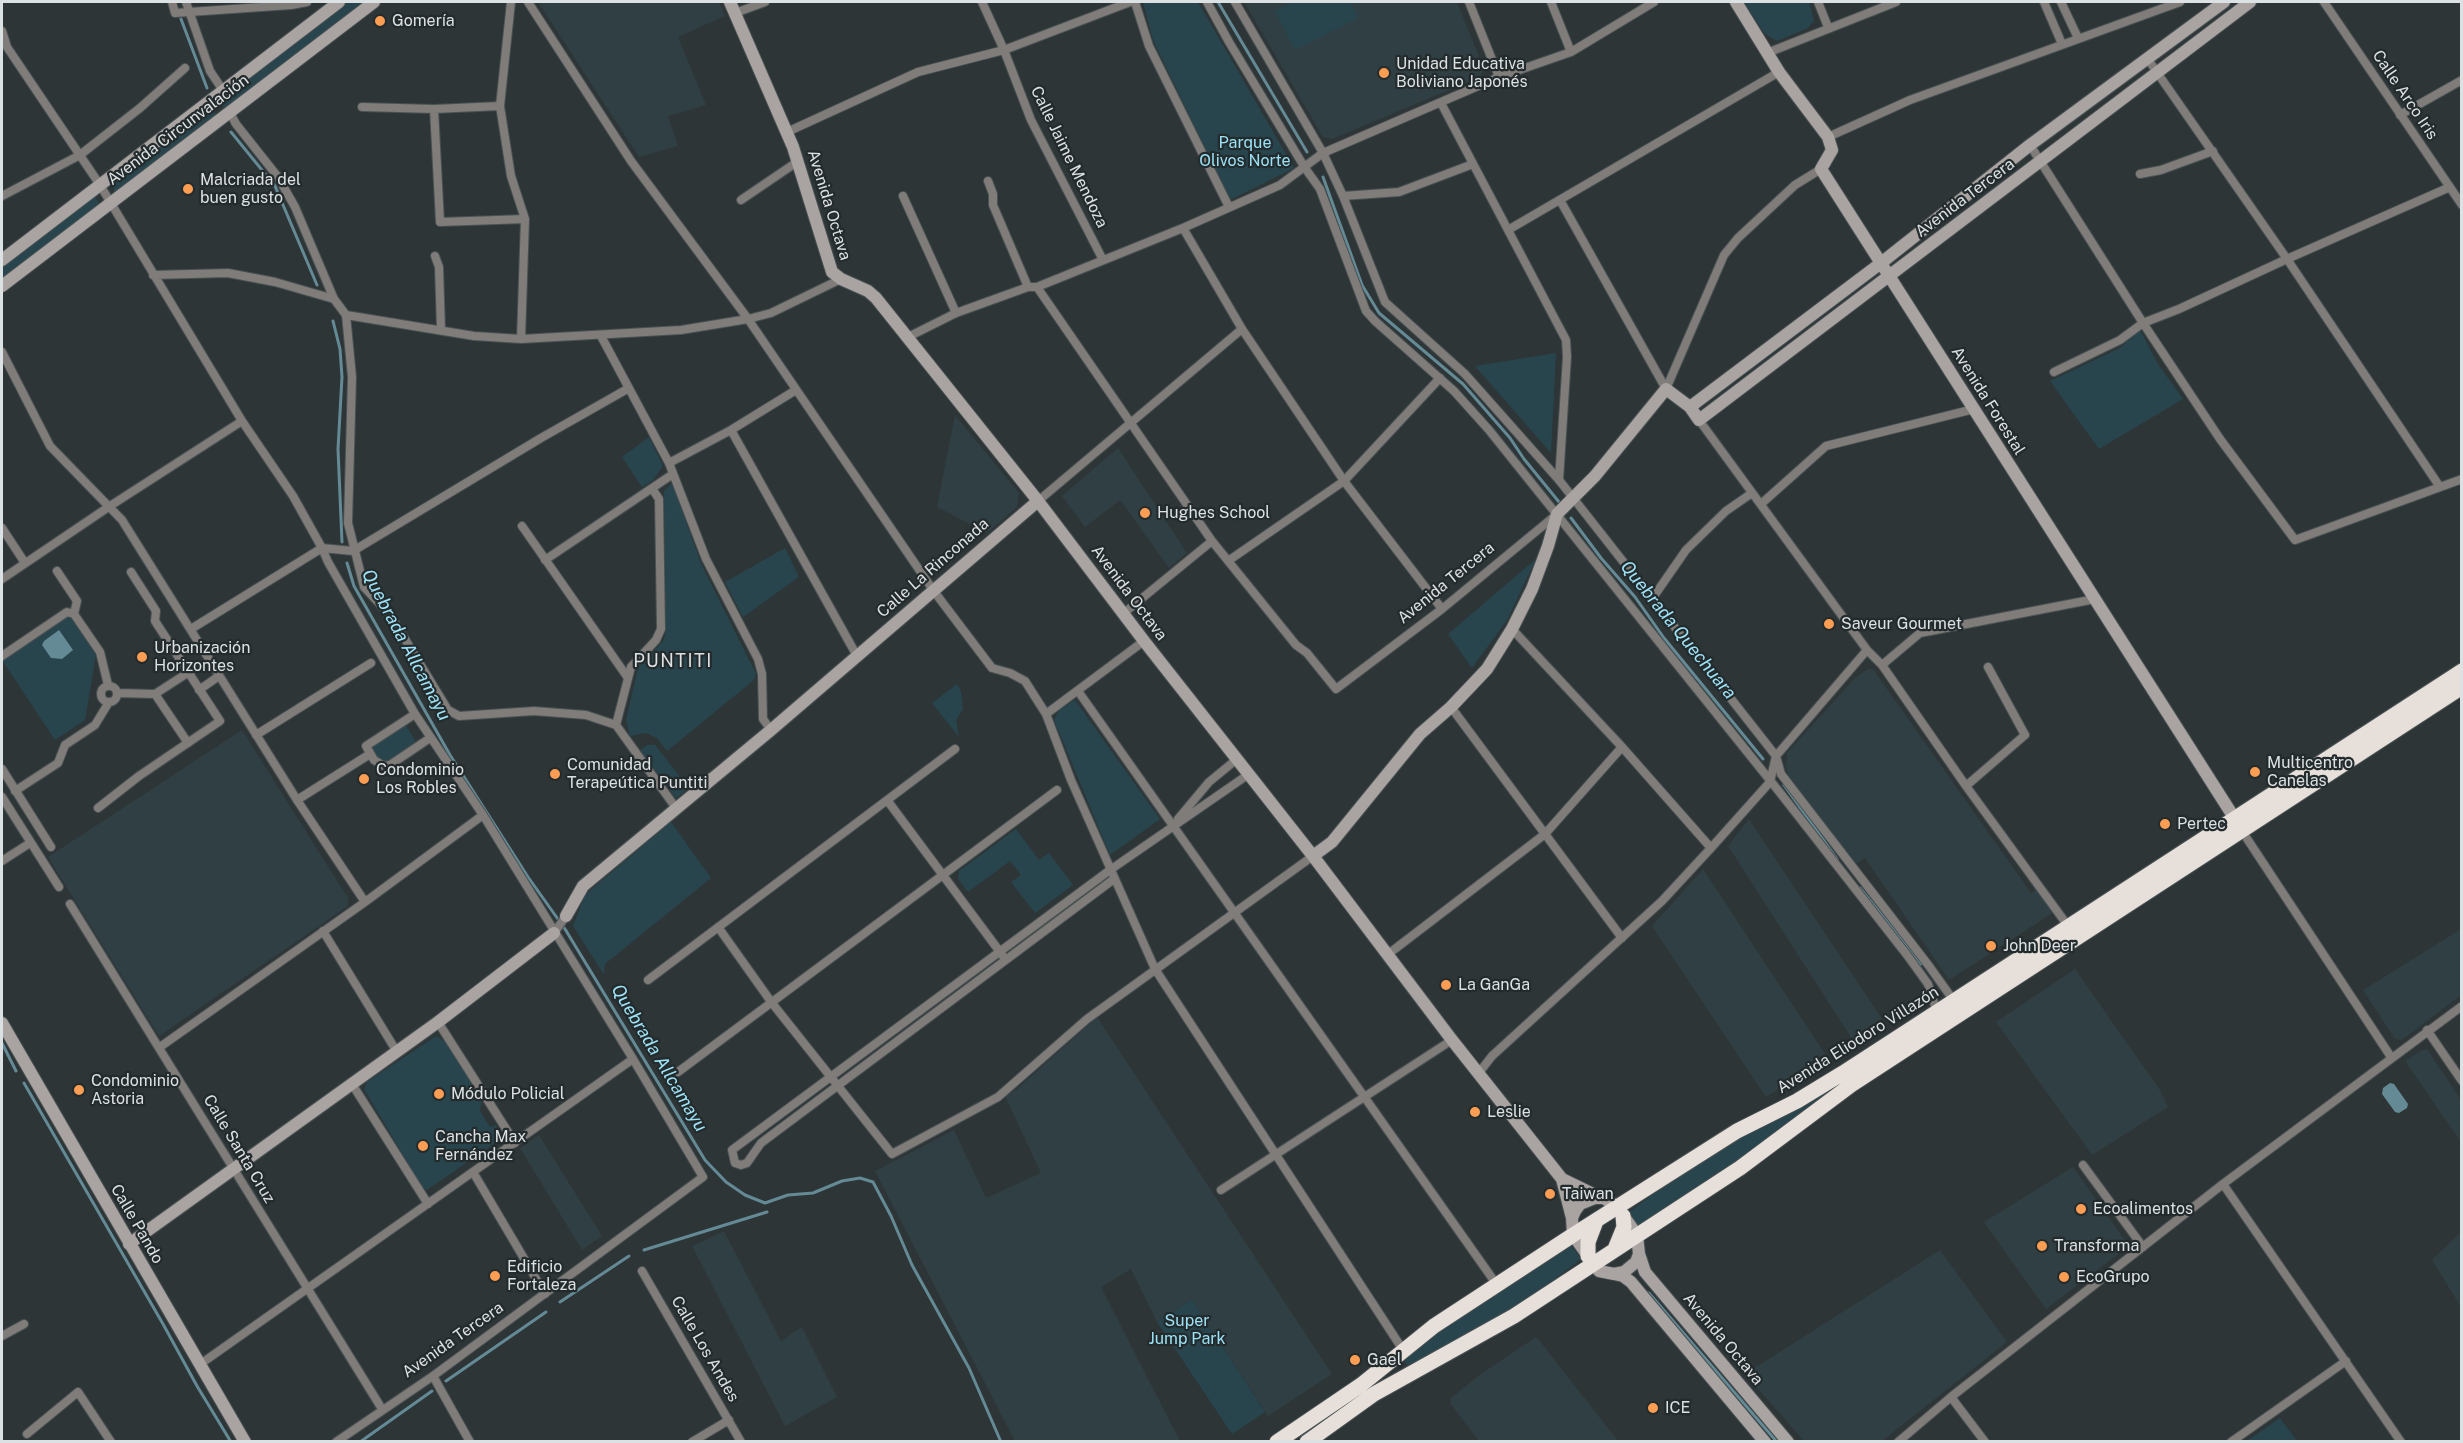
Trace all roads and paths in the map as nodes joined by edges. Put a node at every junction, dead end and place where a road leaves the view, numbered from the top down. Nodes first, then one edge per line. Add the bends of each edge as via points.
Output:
1 (171, 2) edge
2 (186, 2) edge
3 (307, 2) edge
4 (339, 2) edge
5 (374, 2) edge
6 (511, 2) edge
7 (528, 2) edge
8 (765, 2) edge
9 (982, 2) edge
10 (1130, 2) edge
11 (1135, 2) edge
12 (1207, 2) edge
13 (1235, 2) edge
14 (1469, 2) edge
15 (1551, 2) edge
16 (1654, 2) edge
17 (1736, 2) edge
18 (1818, 2) edge
19 (1896, 2) edge
20 (2044, 2) edge
21 (2061, 2) edge
22 (2180, 2) edge
23 (2224, 2) edge
24 (2250, 2) edge
25 (2324, 2) edge
26 (733, 7) edge
27 (189, 11) junction
28 (1828, 27) junction
29 (2, 31) edge
30 (2078, 38) junction
31 (2062, 44) junction
32 (1004, 50) junction
33 (1571, 52) junction
34 (1767, 53) junction
35 (2147, 58) junction
36 (185, 68) dead end
37 (1779, 72) junction
38 (2158, 72) junction
39 (1499, 77) junction
40 (2462, 80) edge
41 (222, 89) junction
42 (1441, 103) junction
43 (500, 106) junction
44 (362, 107) dead end
45 (434, 109) junction
46 (229, 111) junction
47 (2400, 115) junction
48 (788, 132) junction
49 (1828, 137) junction
50 (2030, 145) junction
51 (2213, 151) junction
52 (1323, 153) junction
53 (80, 155) junction
54 (2041, 160) junction
55 (797, 162) junction
56 (1473, 164) junction
57 (1305, 168) junction
58 (1821, 169) junction
59 (2140, 174) dead end
60 (988, 181) dead end
61 (100, 185) junction
62 (2450, 187) junction
63 (2, 195) edge
64 (903, 196) dead end
65 (1343, 196) junction
66 (741, 200) dead end
67 (1560, 200) junction
68 (110, 203) junction
69 (2462, 205) edge
70 (1228, 207) junction
71 (525, 219) junction
72 (1183, 228) junction
73 (1508, 230) junction
74 (435, 256) dead end
75 (2287, 259) junction
76 (2, 260) edge
77 (1103, 260) junction
78 (1881, 263) junction
79 (153, 275) junction
80 (1889, 276) junction
81 (841, 279) junction
82 (2, 286) edge
83 (1033, 287) junction
84 (334, 298) junction
85 (956, 314) junction
86 (346, 315) junction
87 (748, 319) junction
88 (2143, 323) junction
89 (441, 329) junction
90 (1242, 329) junction
91 (601, 336) junction
92 (908, 337) junction
93 (521, 339) junction
94 (2, 352) edge
95 (2054, 372) dead end
96 (1440, 378) junction
97 (629, 388) junction
98 (1666, 389) junction
99 (796, 390) junction
100 (1690, 407) junction
101 (1974, 409) junction
102 (1700, 420) junction
103 (242, 422) junction
104 (1131, 424) junction
105 (731, 430) junction
106 (669, 463) junction
107 (673, 474) junction
108 (2462, 479) edge
109 (1559, 480) junction
110 (1344, 481) junction
111 (2440, 487) junction
112 (653, 490) junction
113 (1752, 493) junction
114 (1573, 500) junction
115 (1038, 501) junction
116 (1761, 504) junction
117 (110, 506) junction
118 (1557, 514) junction
119 (522, 526) dead end
120 (2, 528) edge
121 (1212, 542) junction
122 (322, 548) junction
123 (353, 551) junction
124 (545, 560) junction
125 (1228, 561) junction
126 (25, 563) junction
127 (57, 571) dead end
128 (131, 572) dead end
129 (2, 579) edge
130 (933, 590) junction
131 (2095, 598) junction
132 (1652, 599) junction
133 (1442, 609) junction
134 (1124, 613) junction
135 (74, 614) junction
136 (191, 628) junction
137 (1512, 629) junction
138 (1144, 641) junction
139 (1867, 650) junction
140 (2, 656) edge
141 (857, 656) junction
142 (371, 663) dead end
143 (1882, 665) junction
144 (1988, 667) dead end
145 (2462, 671) edge
146 (189, 672) junction
147 (219, 676) junction
148 (628, 678) junction
149 (108, 686) junction
150 (2462, 687) edge
151 (200, 690) junction
152 (1078, 691) junction
153 (117, 693) junction
154 (155, 694) junction
155 (109, 702) junction
156 (1451, 707) junction
157 (415, 714) junction
158 (1046, 714) junction
159 (616, 725) junction
160 (771, 730) junction
161 (256, 735) junction
162 (430, 738) junction
163 (188, 743) junction
164 (1622, 747) junction
165 (955, 749) dead end
166 (370, 754) junction
167 (1776, 756) junction
168 (1237, 759) junction
169 (2, 769) edge
170 (1249, 774) junction
171 (1770, 782) junction
172 (1966, 786) junction
173 (1057, 790) dead end
174 (15, 791) junction
175 (2, 797) edge
176 (297, 800) junction
177 (887, 800) junction
178 (98, 808) dead end
179 (676, 808) junction
180 (483, 815) junction
181 (2238, 825) junction
182 (1172, 826) junction
183 (1545, 834) junction
184 (30, 843) junction
185 (51, 847) dead end
186 (1711, 848) junction
187 (1313, 856) junction
188 (2, 861) edge
189 (1110, 870) junction
190 (944, 875) junction
191 (1114, 879) junction
192 (59, 887) dead end
193 (365, 902) junction
194 (70, 904) dead end
195 (1233, 913) junction
196 (566, 916) joint
197 (718, 927) junction
198 (2068, 927) junction
199 (323, 931) junction
200 (555, 931) junction
201 (1622, 938) junction
202 (1000, 952) junction
203 (1387, 955) junction
204 (1006, 960) junction
205 (1155, 969) junction
206 (648, 980) dead end
207 (1954, 1001) junction
208 (772, 1003) junction
209 (2462, 1006) edge
210 (1937, 1012) junction
211 (438, 1022) junction
212 (2, 1023) edge
213 (2427, 1030) junction
214 (1452, 1040) junction
215 (160, 1047) junction
216 (397, 1052) junction
217 (2391, 1057) junction
218 (633, 1059) junction
219 (678, 1072) dead end
220 (1478, 1074) junction
221 (831, 1077) junction
222 (2462, 1081) edge
223 (352, 1084) junction
224 (837, 1086) junction
225 (1364, 1097) junction
226 (514, 1143) junction
227 (1275, 1155) junction
228 (2083, 1166) dead end
229 (233, 1169) junction
230 (473, 1172) junction
231 (1562, 1179) junction
232 (2223, 1184) junction
233 (1221, 1190) dead end
234 (428, 1204) junction
235 (1615, 1207) junction
236 (1572, 1218) junction
237 (1596, 1221) junction
238 (1573, 1235) junction
239 (1637, 1235) junction
240 (129, 1244) junction
241 (2142, 1247) junction
242 (1615, 1249) junction
243 (1639, 1254) junction
244 (1590, 1259) junction
245 (642, 1271) dead end
246 (1614, 1274) junction
247 (1497, 1285) junction
248 (308, 1289) junction
249 (545, 1294) junction
250 (24, 1324) dead end
251 (2, 1336) edge
252 (1403, 1350) junction
253 (2346, 1361) junction
254 (199, 1365) junction
255 (433, 1376) junction
256 (1951, 1397) junction
257 (382, 1409) junction
258 (729, 1420) junction
259 (27, 1434) dead end
260 (111, 1442) edge
261 (245, 1442) edge
262 (336, 1442) edge
263 (470, 1442) edge
264 (692, 1442) edge
265 (741, 1442) edge
266 (1277, 1442) edge
267 (1307, 1442) edge
268 (1765, 1442) edge
269 (1788, 1442) edge
270 (1898, 1442) edge
271 (1985, 1442) edge
272 (2231, 1442) edge
273 (2401, 1442) edge

1 - 27 street via 175,13
2 - 27 street
3 - 27 street
4 - 41 street, Avenida Circunvalación
5 - 46 street, Avenida Circunvalación
6 - 43 street
7 - 87 street via 631,161
8 - 26 street
9 - 32 street, Calle Jaime Mendoza
10 - 32 street
11 - 70 street via 1149,46
12 - 57 street
13 - 52 street
14 - 39 street
15 - 33 street
16 - 33 street
17 - 34 street
18 - 28 street
19 - 28 street
20 - 31 street
21 - 30 street
22 - 30 street
23 - 35 street, Avenida Tercera
24 - 38 street, Avenida Tercera
25 - 47 street, Calle Arco Iris
26 - 48 street, Avenida Octava
27 - 41 street via 210,71
28 - 34 street
29 - 53 street via 7,47
30 - 31 street
31 - 49 street via 1910,100
32 - 48 street via 918,72
32 - 77 street, Calle Jaime Mendoza via 1031,120
33 - 39 street
34 - 37 street
35 - 38 street
35 - 50 street, Avenida Tercera
36 - 53 street
37 - 49 street
37 - 67 street
38 - 51 street
38 - 54 street, Avenida Tercera
39 - 42 street
40 - 47 street
41 - 61 street, Avenida Circunvalación
42 - 52 street
42 - 56 street
43 - 45 street
43 - 71 street via 511,176
44 - 45 street
45 - 71 street via 440,222
46 - 68 street, Avenida Circunvalación
46 - 84 street via 295,207
47 - 62 street, Calle Arco Iris
48 - 55 street, Avenida Octava
49 - 58 street via 1832,150
50 - 54 street
50 - 78 street, Avenida Tercera
51 - 59 street
51 - 75 street
52 - 57 street
52 - 65 street
53 - 61 street
53 - 63 street
54 - 80 street, Avenida Tercera
54 - 88 street
55 - 66 street
55 - 81 street, Avenida Octava via 826,260
56 - 65 street via 1399,192
56 - 73 street
57 - 70 street via 1280,185
57 - 96 street via 1320,189 1366,311
58 - 78 street, Avenida Forestal
58 - 98 street via 1795,185 1724,255
60 - 83 street via 993,205
61 - 68 street
61 - 76 street, Avenida Circunvalación
62 - 69 street, Calle Arco Iris
62 - 75 street
64 - 85 street
65 - 109 street via 1385,302 1466,374
67 - 73 street
67 - 98 street
68 - 79 street
68 - 82 street, Avenida Circunvalación
70 - 72 street
71 - 93 street
72 - 77 street
72 - 90 street
73 - 109 street via 1566,340
74 - 89 street via 439,267
75 - 88 street
75 - 111 street
77 - 83 street
78 - 80 street, Avenida Forestal
78 - 100 street, Avenida Tercera
79 - 84 street via 228,273
79 - 103 street
80 - 101 street, Avenida Forestal
80 - 102 street, Avenida Tercera
81 - 87 street via 771,313
81 - 92 street, Avenida Octava via 868,291
83 - 85 street
83 - 104 street
84 - 86 street
85 - 92 street
86 - 89 street
86 - 123 street via 351,377 348,523
87 - 91 street via 681,330
87 - 99 street
88 - 95 street via 2120,340
88 - 111 street via 2220,440 2295,540
89 - 93 street
90 - 104 street, Calle La Rinconada
90 - 110 street
91 - 93 street
91 - 97 street
92 - 115 street, Avenida Octava
94 - 117 street via 50,446
96 - 110 street
96 - 118 street via 1489,430
97 - 106 street
97 - 123 street
98 - 100 street
98 - 114 street, Avenida Tercera
99 - 105 street
99 - 130 street
100 - 102 street
101 - 116 street via 1826,446
101 - 131 street, Avenida Forestal
102 - 113 street
103 - 117 street
103 - 122 street via 293,495
104 - 115 street, Calle La Rinconada
104 - 121 street
105 - 106 street
105 - 141 street
106 - 107 street
107 - 112 street
107 - 160 street via 706,559 758,659 763,719
108 - 111 street
109 - 114 street
110 - 125 street
110 - 133 street
112 - 124 street
112 - 148 street via 659,499 661,629 631,667
113 - 116 street
113 - 132 street via 1726,511 1686,550
114 - 118 street, Avenida Tercera
114 - 132 street
115 - 130 street, Calle La Rinconada
115 - 134 street, Avenida Octava
116 - 139 street
117 - 126 street
117 - 136 street
118 - 133 street, Avenida Tercera
118 - 137 street via 1532,589
118 - 171 street
119 - 124 street
120 - 126 street
121 - 125 street
121 - 134 street
122 - 123 street
122 - 136 street
122 - 157 street
123 - 159 street via 364,586 391,616 448,710 459,716 534,711 586,715
124 - 148 street
125 - 133 street, Avenida Tercera via 1336,689
126 - 129 street
127 - 135 street via 77,601
128 - 146 street via 156,611 154,621
130 - 141 street, Calle La Rinconada
130 - 158 street via 992,668 1025,681
131 - 143 street via 1920,633
131 - 181 street, Avenida Forestal
132 - 167 street
134 - 138 street, Avenida Octava
135 - 140 street via 68,612
135 - 149 street via 100,652
136 - 147 street
137 - 156 street via 1486,669
137 - 164 street
138 - 152 street
138 - 168 street, Avenida Octava
139 - 143 street
139 - 167 street
141 - 160 street, Calle La Rinconada
142 - 161 street
143 - 172 street
144 - 172 street via 2025,735
145 - 181 highway, Avenida Eliodoro Villazón
146 - 151 street
146 - 154 street
147 - 151 street
147 - 161 street
148 - 159 street
149 - 153 street
149 - 155 street via 101,693
150 - 181 highway, Avenida Eliodoro Villazón
151 - 163 street via 220,721
152 - 158 street
152 - 182 street
153 - 154 street
153 - 155 street
154 - 163 street
155 - 174 street via 95,725 65,746 58,763
156 - 183 street
156 - 187 street via 1420,734 1332,842
157 - 162 street
157 - 166 street via 366,746
158 - 189 street
159 - 179 street
160 - 179 street, Calle La Rinconada
161 - 176 street
162 - 166 street via 390,765 378,764
162 - 180 street
163 - 178 street
164 - 183 street
164 - 186 street
165 - 177 street
166 - 176 street
167 - 171 street
167 - 207 street via 1781,774
168 - 170 street, Avenida Octava
168 - 182 street via 1209,782
169 - 174 street
170 - 182 street
170 - 187 street, Avenida Octava
171 - 186 street
171 - 210 street via 1928,984
172 - 198 street
173 - 190 street
174 - 185 street
175 - 184 street
176 - 193 street
177 - 190 street
177 - 197 street
179 - 196 street, Calle La Rinconada via 583,886
180 - 193 street
180 - 200 street
181 - 198 highway, Avenida Eliodoro Villazón
181 - 217 street
181 - 239 highway, Avenida Eliodoro Villazón via 1851,1085 1740,1168
182 - 189 street
182 - 195 street
183 - 201 street
183 - 203 street
184 - 188 street
184 - 192 street
186 - 201 street
187 - 195 street
187 - 203 street, Avenida Octava
189 - 191 street
189 - 202 street
190 - 202 street
190 - 208 street
191 - 204 street
191 - 205 street
193 - 199 street
194 - 215 street, Calle Santa Cruz
195 - 205 street
195 - 225 street
196 - 200 street
197 - 206 street
197 - 208 street
198 - 207 highway, Avenida Eliodoro Villazón
199 - 215 street
199 - 216 street
200 - 211 street
200 - 218 street
201 - 220 street via 1492,1056
202 - 204 street
202 - 221 street
203 - 214 street, Avenida Octava
204 - 224 street
205 - 224 street via 1087,1019 998,1097 892,1154
205 - 227 street
207 - 210 highway, Avenida Eliodoro Villazón
208 - 219 street
208 - 221 street
209 - 213 street
210 - 235 highway, Avenida Eliodoro Villazón via 1843,1074 1737,1131
211 - 216 street
211 - 226 street
212 - 240 street, Calle Pando
213 - 217 street
213 - 222 street
214 - 220 street, Avenida Octava
214 - 225 street
215 - 229 street, Calle Santa Cruz
216 - 223 street
217 - 232 street
218 - 226 street
218 - 249 street, Avenida Tercera via 703,1177
220 - 231 street, Avenida Octava
221 - 224 street
221 - 224 street via 732,1150 735,1163 747,1163 761,1143
223 - 229 street
223 - 234 street
225 - 227 street
225 - 247 street
226 - 230 street
227 - 233 street
227 - 252 street
228 - 241 street
229 - 240 street
229 - 248 street, Calle Santa Cruz
230 - 234 street
230 - 249 street
231 - 235 street, Avenida Octava
231 - 236 street, Avenida Octava
232 - 241 street
232 - 253 street
234 - 248 street
235 - 236 street via 1596,1198 1580,1204
235 - 237 highway, Avenida Eliodoro Villazón
235 - 239 street
235 - 242 highway via 1624,1227
236 - 238 street, Avenida Octava
237 - 238 highway, Avenida Eliodoro Villazón
237 - 244 highway via 1588,1242
238 - 244 street
238 - 247 highway, Avenida Eliodoro Villazón
239 - 242 highway, Avenida Eliodoro Villazón
239 - 243 street
240 - 254 street, Calle Pando
241 - 256 street
242 - 244 highway, Avenida Eliodoro Villazón
243 - 246 street via 1630,1268
243 - 269 street, Avenida Octava via 1645,1272
244 - 246 street, Avenida Octava via 1599,1271
244 - 267 highway, Avenida Eliodoro Villazón via 1514,1316 1374,1394
245 - 258 street, Calle Los Andes
246 - 268 street, Avenida Octava via 1631,1282
247 - 252 highway, Avenida Eliodoro Villazón
248 - 254 street
248 - 257 street, Calle Santa Cruz
249 - 255 street, Avenida Tercera
250 - 251 street
252 - 266 highway, Avenida Eliodoro Villazón via 1361,1385
253 - 272 street
253 - 273 street
254 - 261 street, Calle Pando
255 - 257 street, Avenida Tercera
255 - 263 street
256 - 270 street
256 - 271 street
257 - 262 street, Avenida Tercera
258 - 264 street
258 - 265 street, Calle Los Andes
259 - 260 street via 78,1392

